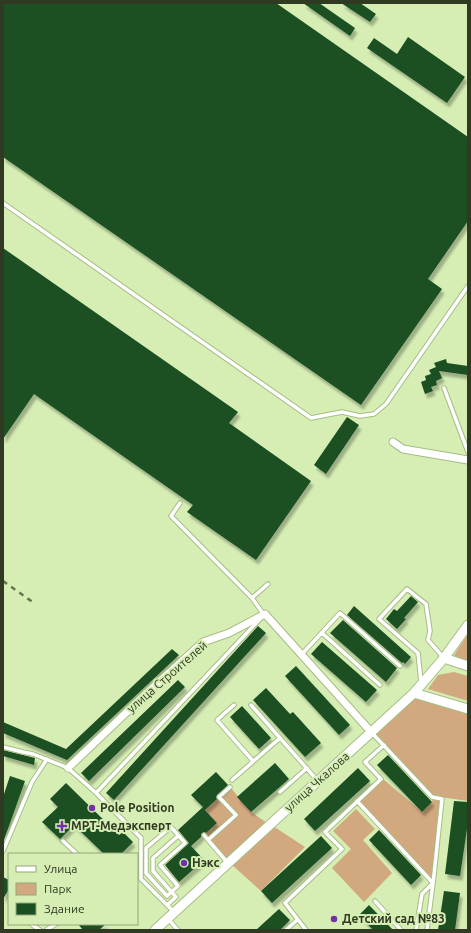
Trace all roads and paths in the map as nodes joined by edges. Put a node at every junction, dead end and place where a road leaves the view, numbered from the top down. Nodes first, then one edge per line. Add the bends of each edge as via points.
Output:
1 (3, 203) edge
2 (468, 286) edge
3 (444, 388) dead end
4 (393, 442) dead end
5 (468, 452) edge
6 (468, 460) edge
7 (180, 503) dead end
8 (268, 584) dead end
9 (252, 598) junction
10 (265, 614) junction
11 (468, 625) edge
12 (322, 633) junction
13 (301, 655) junction
14 (444, 658) junction
15 (400, 666) dead end
16 (468, 666) edge
17 (380, 685) dead end
18 (421, 686) junction
19 (414, 693) junction
20 (234, 705) dead end
21 (251, 705) dead end
22 (468, 709) edge
23 (372, 732) junction
24 (280, 738) junction
25 (384, 745) junction
26 (3, 747) edge
27 (47, 759) junction
28 (253, 761) junction
29 (68, 768) junction
30 (307, 768) junction
31 (232, 780) dead end
32 (318, 781) junction
33 (230, 787) dead end
34 (280, 792) dead end
35 (96, 793) junction
36 (357, 801) junction
37 (204, 835) dead end
38 (178, 836) junction
39 (208, 840) junction
40 (63, 841) dead end
41 (3, 851) edge
42 (76, 853) edge
43 (228, 863) junction
44 (139, 880) edge
45 (433, 883) junction
46 (171, 892) junction
47 (375, 902) dead end
48 (167, 904) junction
49 (170, 915) junction
50 (297, 920) junction
51 (155, 930) edge
52 (178, 930) edge
53 (286, 930) edge
54 (306, 930) edge
55 (401, 930) edge
56 (416, 930) edge
57 (427, 930) edge

1 - 2 lane via 312,418 342,412 360,416 374,414 386,404
3 - 5 lane
4 - 6 street via 403,449
7 - 9 lane via 171,516
8 - 9 lane
9 - 10 lane
10 - 13 street
10 - 29 street, улица Строителей via 230,633 203,642
10 - 35 lane
11 - 14 street, улица Чкалова
12 - 13 lane
12 - 15 lane via 340,613
12 - 17 lane
13 - 23 street
14 - 16 street
14 - 18 street, улица Чкалова
14 - 18 lane via 428,640 430,631 426,604 407,589 379,619 418,653
18 - 19 street, улица Чкалова
19 - 22 street
19 - 23 street, улица Чкалова
20 - 28 lane via 217,720
21 - 24 lane
23 - 25 lane
23 - 32 street, улица Чкалова
24 - 28 lane
24 - 30 lane
25 - 36 lane via 365,762 381,779
25 - 45 lane via 432,797 442,799
26 - 27 lane
27 - 29 lane
27 - 41 lane via 32,782
28 - 31 lane
29 - 35 lane
30 - 32 lane
30 - 34 lane
32 - 43 street, улица Чкалова
33 - 39 lane via 219,797 236,815
35 - 44 lane via 141,838
36 - 45 lane
36 - 50 lane via 325,832 342,850 285,903
37 - 39 lane
38 - 46 lane via 153,858 153,871
38 - 46 lane via 185,843 160,865 178,886
38 - 46 lane via 171,827 146,848 146,873 167,896
39 - 43 lane
40 - 42 lane
43 - 49 street, улица Чкалова
44 - 48 lane
45 - 56 lane via 422,894
45 - 57 lane
46 - 48 lane via 176,897
47 - 55 lane
48 - 49 lane
49 - 51 street, улица Чкалова
49 - 52 lane
50 - 53 lane
50 - 54 lane

